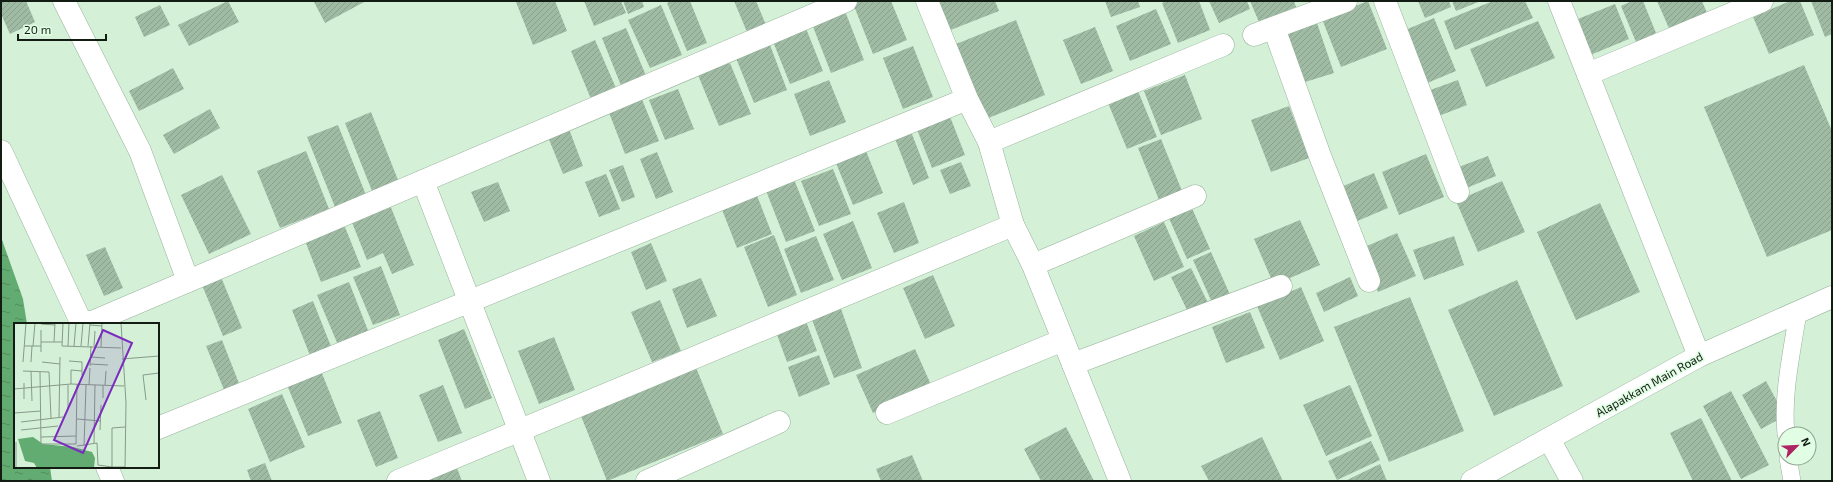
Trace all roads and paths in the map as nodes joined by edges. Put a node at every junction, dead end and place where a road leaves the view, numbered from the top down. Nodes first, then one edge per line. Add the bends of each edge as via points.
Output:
1 (64, 1) edge
2 (846, 1) edge
3 (927, 1) edge
4 (1346, 1) edge
5 (1385, 1) edge
6 (1558, 1) edge
7 (1762, 1) edge
8 (1223, 45) dead end
9 (1588, 74) junction
10 (967, 99) junction
11 (989, 142) junction
12 (1, 151) edge
13 (424, 181) junction
14 (1458, 192) dead end
15 (1195, 196) dead end
16 (1013, 225) junction
17 (1032, 265) junction
18 (188, 281) junction
19 (1369, 281) dead end
20 (1281, 286) dead end
21 (1832, 297) edge
22 (470, 301) junction
23 (1798, 312) junction
24 (1063, 340) junction
25 (1699, 356) junction
26 (1073, 364) junction
27 (887, 413) dead end
28 (780, 422) dead end
29 (1785, 426) edge
30 (159, 428) edge
31 (519, 431) junction
32 (1549, 439) junction
33 (1789, 466) edge
34 (107, 468) edge
35 (113, 481) edge
36 (398, 481) edge
37 (539, 481) edge
38 (647, 481) edge
39 (1120, 481) edge
40 (1472, 481) edge
41 (1572, 481) edge
42 (1792, 481) edge

1 - 18 street via 140,151
2 - 13 street
3 - 10 street
4 - 19 street via 1264,31 1320,156
5 - 14 street
6 - 9 street
7 - 9 street
8 - 11 street
9 - 25 street
10 - 11 street
10 - 22 street
11 - 16 street
12 - 18 street via 81,322 92,322
13 - 18 street
13 - 22 street
15 - 17 street
16 - 17 street
16 - 31 street
17 - 24 street
20 - 26 street
21 - 23 street, Alapakkam Main Road
22 - 30 street
22 - 31 street
23 - 25 street, Alapakkam Main Road
23 - 29 lane via 1788,380
24 - 26 street
24 - 27 street
25 - 32 street, Alapakkam Main Road
26 - 39 street
28 - 38 street
31 - 36 street
31 - 37 street
32 - 40 street, Alapakkam Main Road
32 - 41 street
33 - 42 lane
34 - 35 street

